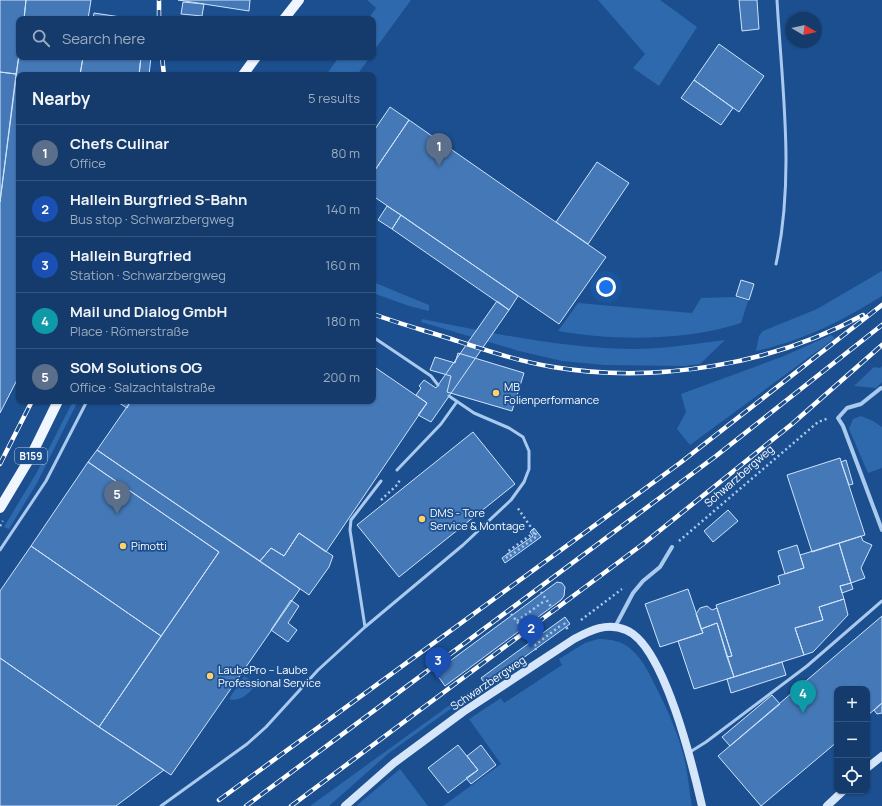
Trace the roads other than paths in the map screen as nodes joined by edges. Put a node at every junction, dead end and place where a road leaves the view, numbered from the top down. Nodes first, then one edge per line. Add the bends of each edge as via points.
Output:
1 (299, 0) edge
2 (777, 0) edge
3 (286, 16) edge
4 (254, 60) edge
5 (245, 72) edge
6 (776, 264) dead end
7 (376, 339) edge
8 (438, 385) dead end
9 (881, 388) edge
10 (449, 396) dead end
11 (456, 403) junction
12 (57, 404) edge
13 (85, 404) edge
14 (396, 470) dead end
15 (381, 481) dead end
16 (0, 508) edge
17 (882, 530) edge
18 (672, 547) road end
19 (0, 550) edge
20 (882, 601) edge
21 (365, 627) junction
22 (615, 627) junction
23 (690, 752) junction
24 (882, 756) edge
25 (870, 766) edge
26 (840, 794) edge
27 (161, 806) edge
28 (346, 806) edge
29 (702, 806) edge
30 (827, 806) edge

1 - 3 main road
2 - 6 lane via 787,164 783,230
4 - 5 main road
7 - 8 lane via 431,376
9 - 17 street via 860,404 847,408 838,418
10 - 11 lane
11 - 14 lane via 441,424
11 - 21 lane via 509,428 523,438 529,451 529,469 524,482 511,500 463,545
12 - 16 main road, B159 via 30,458
13 - 19 lane via 46,481
15 - 21 lane via 351,520 350,530
18 - 22 street via 660,567 633,593
20 - 23 lane via 807,666
21 - 27 lane via 318,670 247,744
22 - 23 street via 627,630 639,638 649,653 677,713
22 - 28 street, Schwarzbergweg via 604,626 574,639 470,708 394,763
23 - 29 street
24 - 25 street
26 - 30 street

